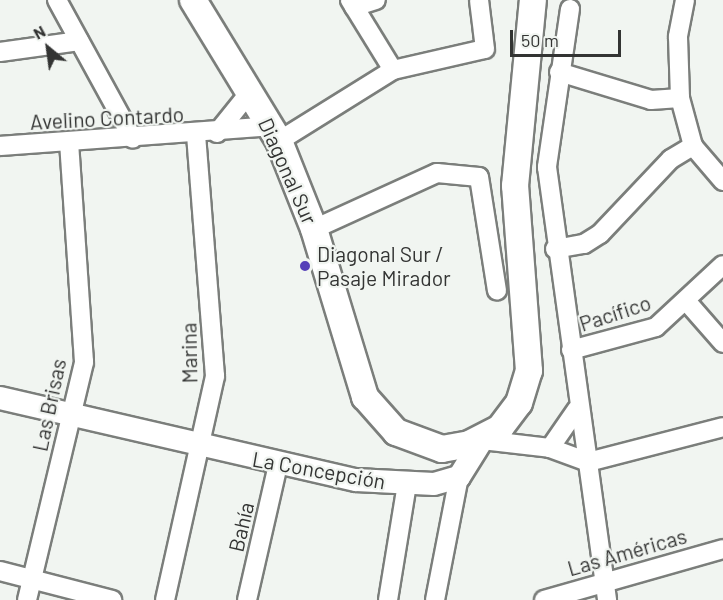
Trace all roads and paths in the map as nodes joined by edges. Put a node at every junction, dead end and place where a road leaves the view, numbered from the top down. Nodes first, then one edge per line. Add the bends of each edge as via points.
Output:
1 (57, 0) edge
2 (194, 0) edge
3 (376, 0) edge
4 (479, 0) edge
5 (533, 0) edge
6 (685, 0) edge
7 (352, 3) edge
8 (570, 9) dead end
9 (79, 41) junction
10 (0, 52) edge
11 (393, 70) junction
12 (560, 72) junction
13 (250, 92) junction
14 (681, 98) junction
15 (217, 133) junction
16 (275, 133) junction
17 (196, 136) junction
18 (133, 139) junction
19 (69, 143) junction
20 (0, 146) edge
21 (693, 146) junction
22 (723, 181) edge
23 (314, 229) junction
24 (555, 249) junction
25 (723, 265) edge
26 (497, 291) dead end
27 (688, 303) junction
28 (723, 343) edge
29 (571, 350) junction
30 (0, 398) edge
31 (578, 409) junction
32 (71, 416) junction
33 (723, 427) edge
34 (482, 440) junction
35 (200, 447) junction
36 (550, 448) junction
37 (588, 462) junction
38 (278, 465) junction
39 (459, 477) junction
40 (407, 484) junction
41 (723, 549) edge
42 (0, 571) edge
43 (606, 578) junction
44 (32, 579) junction
45 (27, 600) edge
46 (112, 600) edge
47 (165, 600) edge
48 (247, 600) edge
49 (388, 600) edge
50 (435, 600) edge
51 (544, 600) edge
52 (607, 600) edge

1 - 9 street
2 - 13 main road, Diagonal Sur
3 - 7 street
4 - 11 street, Avelino Contardo via 485,49
5 - 34 main road via 515,186 529,371 513,412
6 - 14 street via 678,37
7 - 11 street
8 - 12 street
9 - 10 street
9 - 18 street
11 - 16 street, Avelino Contardo
12 - 14 street via 651,100
12 - 24 street via 547,167
13 - 15 street
13 - 16 main road, Diagonal Sur
14 - 21 street
15 - 16 street, Avelino Contardo
15 - 17 street, Avelino Contardo
16 - 23 main road, Diagonal Sur
17 - 18 street, Avelino Contardo
17 - 35 street, Marina via 215,362
18 - 19 street, Avelino Contardo
19 - 20 street, Avelino Contardo
19 - 32 street, Las Brisas via 84,362
21 - 22 street
21 - 24 street via 671,159 600,234 584,244
23 - 26 street via 436,173 479,177
23 - 34 main road, Diagonal Sur via 362,390 383,422 410,441 442,448
24 - 29 street
25 - 27 street, Pacífico
27 - 28 street
27 - 29 street, Pacífico via 656,327
29 - 31 street
30 - 32 street, La Concepción
31 - 36 street
31 - 37 street
32 - 35 street, La Concepción
32 - 44 street, Las Brisas
33 - 37 street
34 - 36 street
34 - 39 street
35 - 38 street, La Concepción
35 - 47 street, Marina
36 - 37 street
37 - 43 street
38 - 40 street, La Concepción
38 - 48 street, Bahía
39 - 40 street, La Concepción
39 - 50 street
40 - 49 street
41 - 43 street, Las Américas
42 - 44 street
43 - 51 street, Las Américas
43 - 52 street
44 - 45 street, Las Brisas
44 - 46 street

